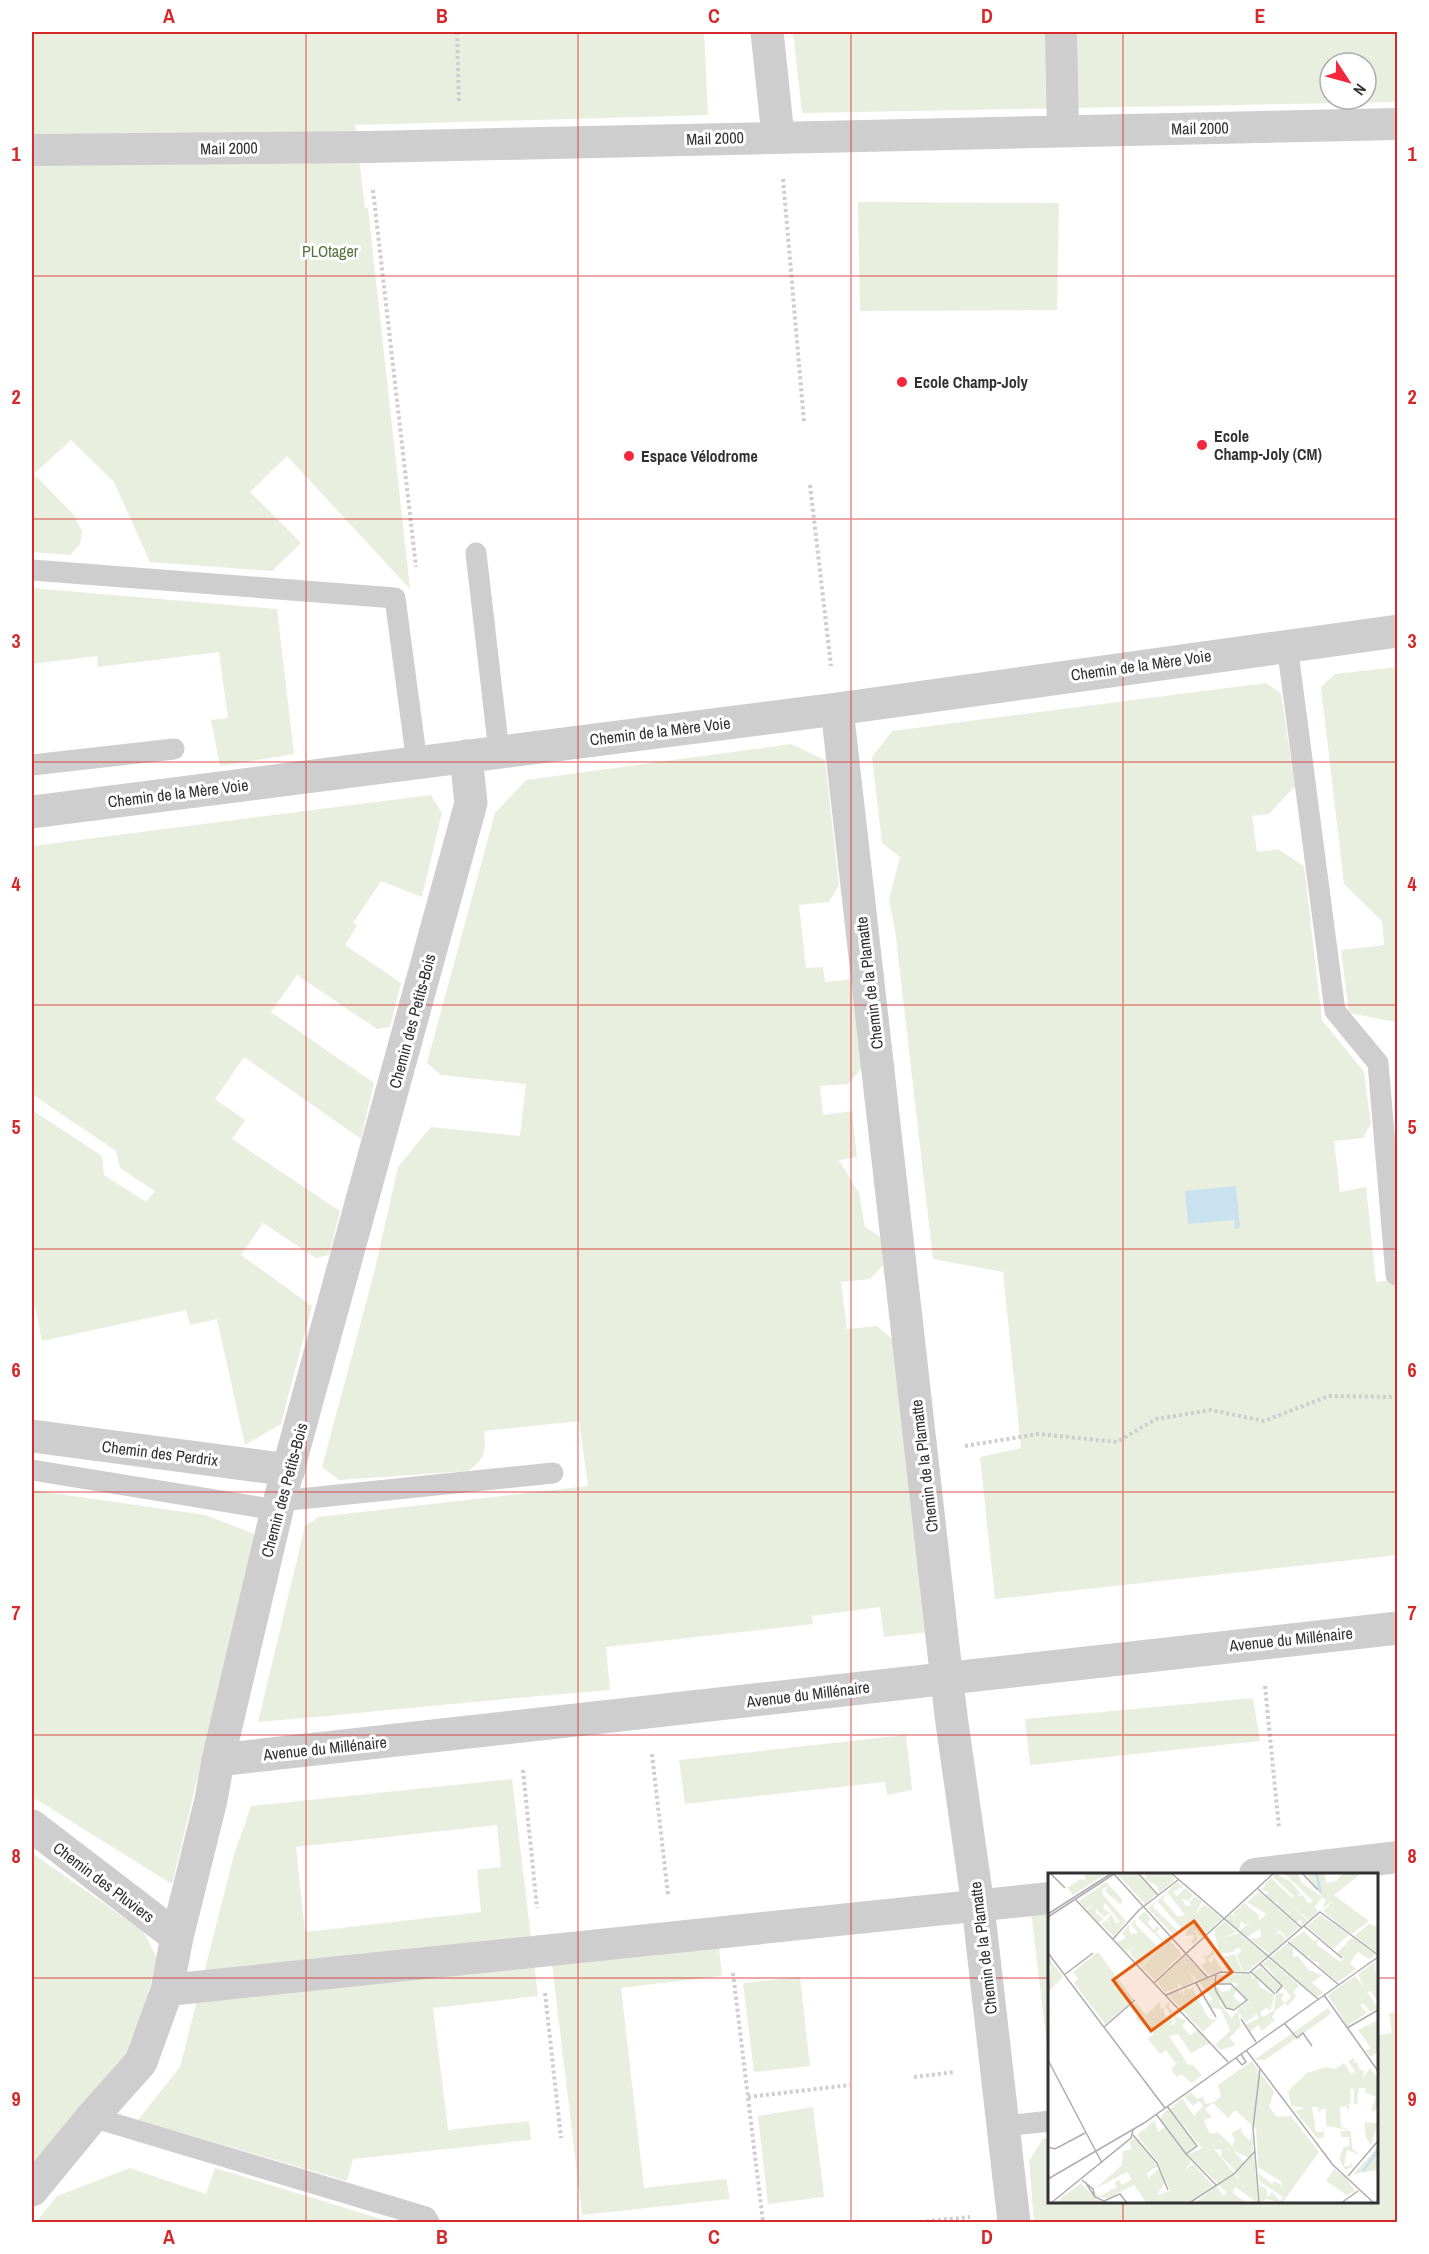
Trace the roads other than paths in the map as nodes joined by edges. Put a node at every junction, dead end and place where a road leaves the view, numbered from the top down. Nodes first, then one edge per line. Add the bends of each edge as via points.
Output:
1 (767, 32) edge
2 (1061, 32) edge
3 (1398, 124) edge
4 (1063, 130) junction
5 (777, 136) junction
6 (32, 150) edge
7 (476, 553) dead end
8 (32, 570) edge
9 (1398, 631) edge
10 (1287, 645) junction
11 (837, 709) junction
12 (174, 749) dead end
13 (499, 752) junction
14 (466, 756) junction
15 (417, 763) junction
16 (32, 765) edge
17 (32, 812) edge
18 (1396, 1275) dead end
19 (32, 1436) edge
20 (32, 1470) edge
21 (553, 1473) dead end
22 (282, 1494) junction
23 (1398, 1628) edge
24 (948, 1677) junction
25 (218, 1760) junction
26 (32, 1826) edge
27 (1398, 1857) edge
28 (1270, 1873) edge
29 (1048, 1898) edge
30 (978, 1906) junction
31 (177, 1937) junction
32 (167, 1990) junction
33 (92, 2117) junction
34 (1048, 2121) edge
35 (1004, 2126) junction
36 (32, 2190) edge
37 (429, 2223) edge
38 (1014, 2223) edge

1 - 5 street
2 - 4 street
3 - 4 street, Mail 2000
4 - 5 street, Mail 2000
5 - 6 street, Mail 2000 via 368,147
7 - 13 lane
8 - 15 lane via 395,598
9 - 10 street, Chemin de la Mère Voie
10 - 11 street, Chemin de la Mère Voie
10 - 18 lane via 1335,1011 1378,1063
11 - 13 street, Chemin de la Mère Voie
11 - 24 street, Chemin de la Plamatte
12 - 16 lane
13 - 14 street, Chemin de la Mère Voie
14 - 15 street, Chemin de la Mère Voie
14 - 22 street, Chemin des Petits-Bois via 471,803
15 - 17 street, Chemin de la Mère Voie
19 - 22 street, Chemin des Perdrix
20 - 22 lane
21 - 22 lane
22 - 25 street, Chemin des Petits-Bois
23 - 24 street, Avenue du Millénaire
24 - 25 street, Avenue du Millénaire
24 - 30 street, Chemin de la Plamatte
25 - 31 street, Chemin des Petits-Bois
26 - 31 street, Chemin des Pluviers
27 - 28 street
29 - 30 street
30 - 32 street
30 - 35 street, Chemin de la Plamatte
31 - 32 street, Chemin des Petits-Bois
32 - 33 street, Chemin des Petits-Bois via 141,2062
33 - 36 street, Chemin des Petits-Bois
33 - 37 lane via 426,2217
34 - 35 lane
35 - 38 street, Chemin de la Plamatte

